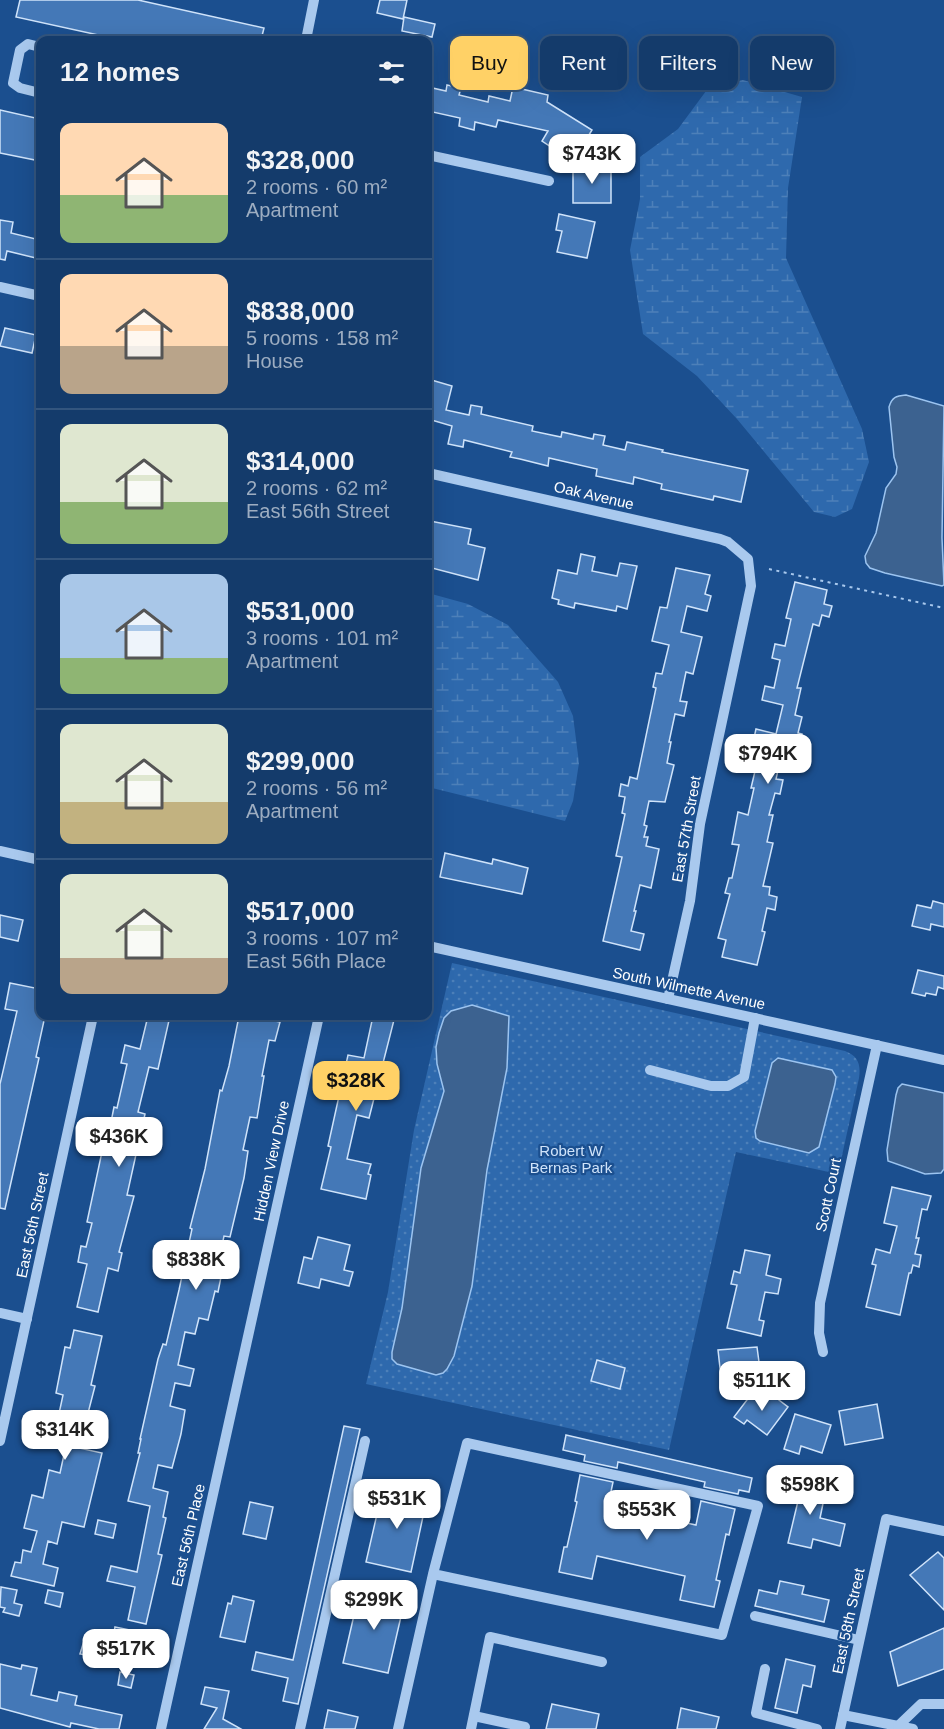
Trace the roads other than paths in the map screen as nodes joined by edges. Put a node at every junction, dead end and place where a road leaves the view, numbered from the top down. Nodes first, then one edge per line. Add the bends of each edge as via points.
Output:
1 (314, 0) edge
2 (307, 36) edge
3 (36, 46) edge
4 (36, 92) edge
5 (432, 156) edge
6 (549, 181) dead end
7 (0, 287) edge
8 (36, 295) edge
9 (432, 474) edge
10 (748, 559) joint
11 (0, 851) edge
12 (36, 859) edge
13 (432, 947) edge
14 (669, 999) junction
15 (755, 1018) junction
16 (92, 1020) edge
17 (318, 1020) edge
18 (877, 1045) junction
19 (944, 1060) edge
20 (650, 1070) dead end
21 (0, 1313) edge
22 (27, 1319) junction
23 (246, 1348) joint
24 (823, 1352) dead end
25 (0, 1441) edge
26 (365, 1441) dead end
27 (944, 1531) edge
28 (433, 1574) junction
29 (754, 1616) dead end
30 (859, 1640) junction
31 (603, 1662) dead end
32 (765, 1669) dead end
33 (944, 1704) edge
34 (843, 1715) junction
35 (474, 1716) junction
36 (525, 1727) dead end
37 (897, 1728) edge
38 (160, 1729) edge
39 (300, 1729) edge
40 (398, 1729) edge
41 (471, 1729) edge
42 (817, 1729) edge
43 (840, 1729) edge
44 (913, 1729) edge

1 - 2 street
3 - 4 street via 28,44 20,50 13,83
5 - 6 street
7 - 8 street
9 - 10 street, Oak Avenue via 720,539
10 - 14 street, East 57th Street via 751,586 700,824 690,900
11 - 12 street
13 - 14 street, South Wilmette Avenue
14 - 15 street, South Wilmette Avenue
15 - 18 street, South Wilmette Avenue
15 - 20 street via 744,1077 728,1086 711,1086
16 - 22 street, East 56th Street
17 - 23 street, Hidden View Drive
18 - 19 street, South Wilmette Avenue
18 - 24 street, Scott Court via 820,1302
21 - 22 street
22 - 25 street, East 56th Street
23 - 38 street, East 56th Place
26 - 39 street
27 - 30 street, East 58th Street via 886,1519
28 - 28 street via 467,1443 758,1506 722,1635
28 - 40 street
29 - 30 street
30 - 34 street, East 58th Street
31 - 35 street via 490,1637
32 - 42 street via 756,1713
33 - 37 street via 921,1704
34 - 37 street
34 - 43 street, East 58th Street
35 - 36 street
35 - 41 street
37 - 44 street

